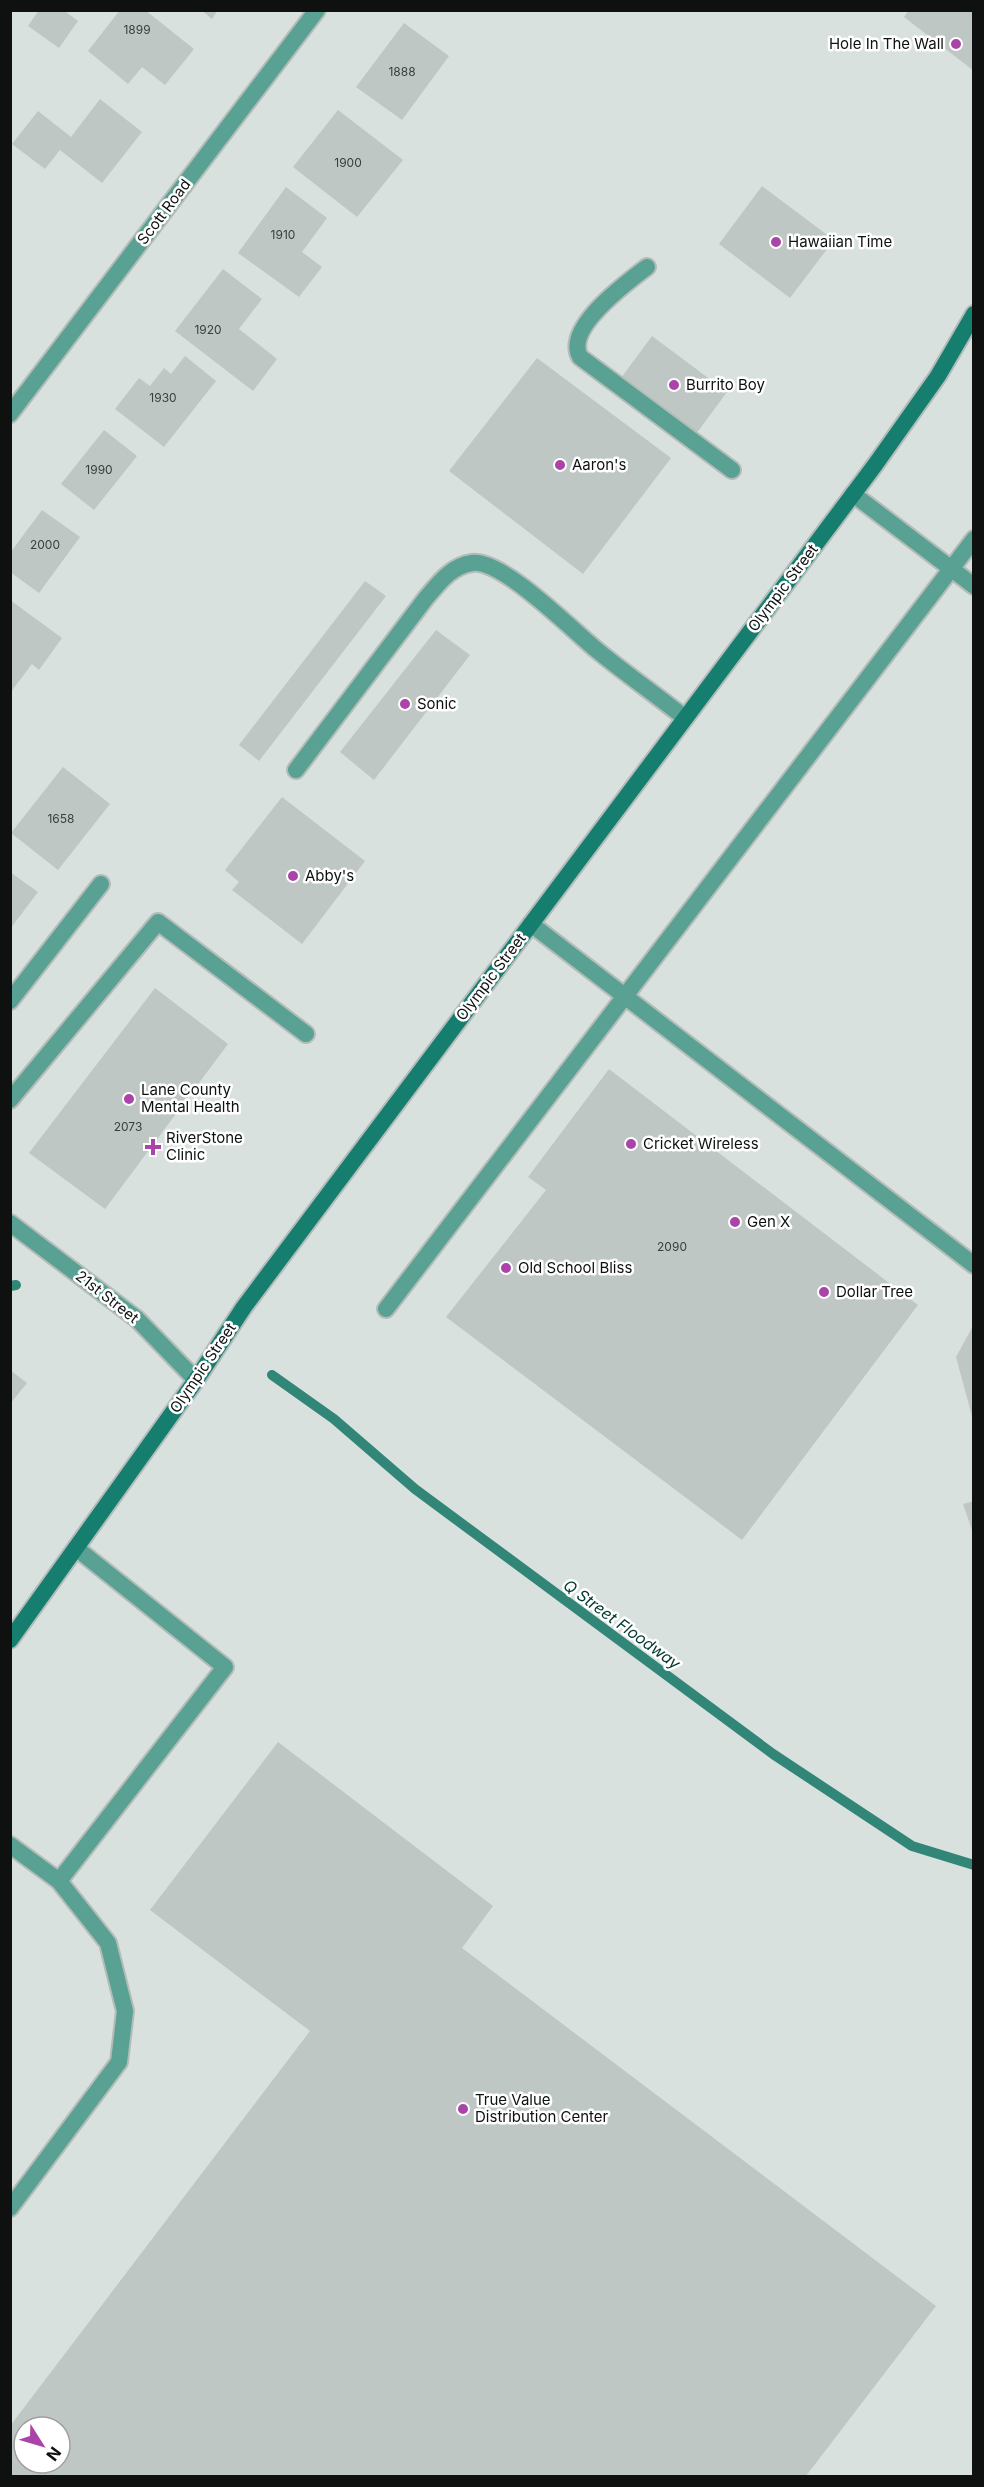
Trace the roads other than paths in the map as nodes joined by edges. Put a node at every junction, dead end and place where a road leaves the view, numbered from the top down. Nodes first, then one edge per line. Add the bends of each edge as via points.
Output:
1 (316, 10) edge
2 (648, 267) dead end
3 (974, 314) edge
4 (10, 414) edge
5 (732, 470) dead end
6 (853, 494) junction
7 (974, 539) edge
8 (951, 569) junction
9 (974, 586) edge
10 (685, 718) junction
11 (296, 770) dead end
12 (101, 884) dead end
13 (531, 924) junction
14 (625, 996) junction
15 (10, 1002) edge
16 (306, 1034) dead end
17 (10, 1100) edge
18 (10, 1223) edge
19 (974, 1265) edge
20 (386, 1309) dead end
21 (196, 1380) junction
22 (76, 1548) junction
23 (10, 1640) edge
24 (10, 1845) edge
25 (59, 1881) junction
26 (10, 2208) edge

1 - 4 street, Scott Road
2 - 5 street via 617,290 598,311 577,337 575,348 580,357
3 - 6 main road, Olympic Street via 938,376
6 - 8 street
6 - 10 main road, Olympic Street
7 - 8 street
8 - 9 street
8 - 14 street
10 - 11 street via 500,570 473,562 449,571
10 - 13 main road, Olympic Street
12 - 15 street
13 - 14 street
13 - 21 main road, Olympic Street via 244,1306
14 - 19 street
14 - 20 street
16 - 17 street via 158,921
18 - 21 street, 21st Street via 137,1319
21 - 22 main road, Olympic Street
22 - 23 main road, Olympic Street
22 - 25 street via 225,1667
24 - 25 street
25 - 26 street via 108,1943 125,2011 119,2062

